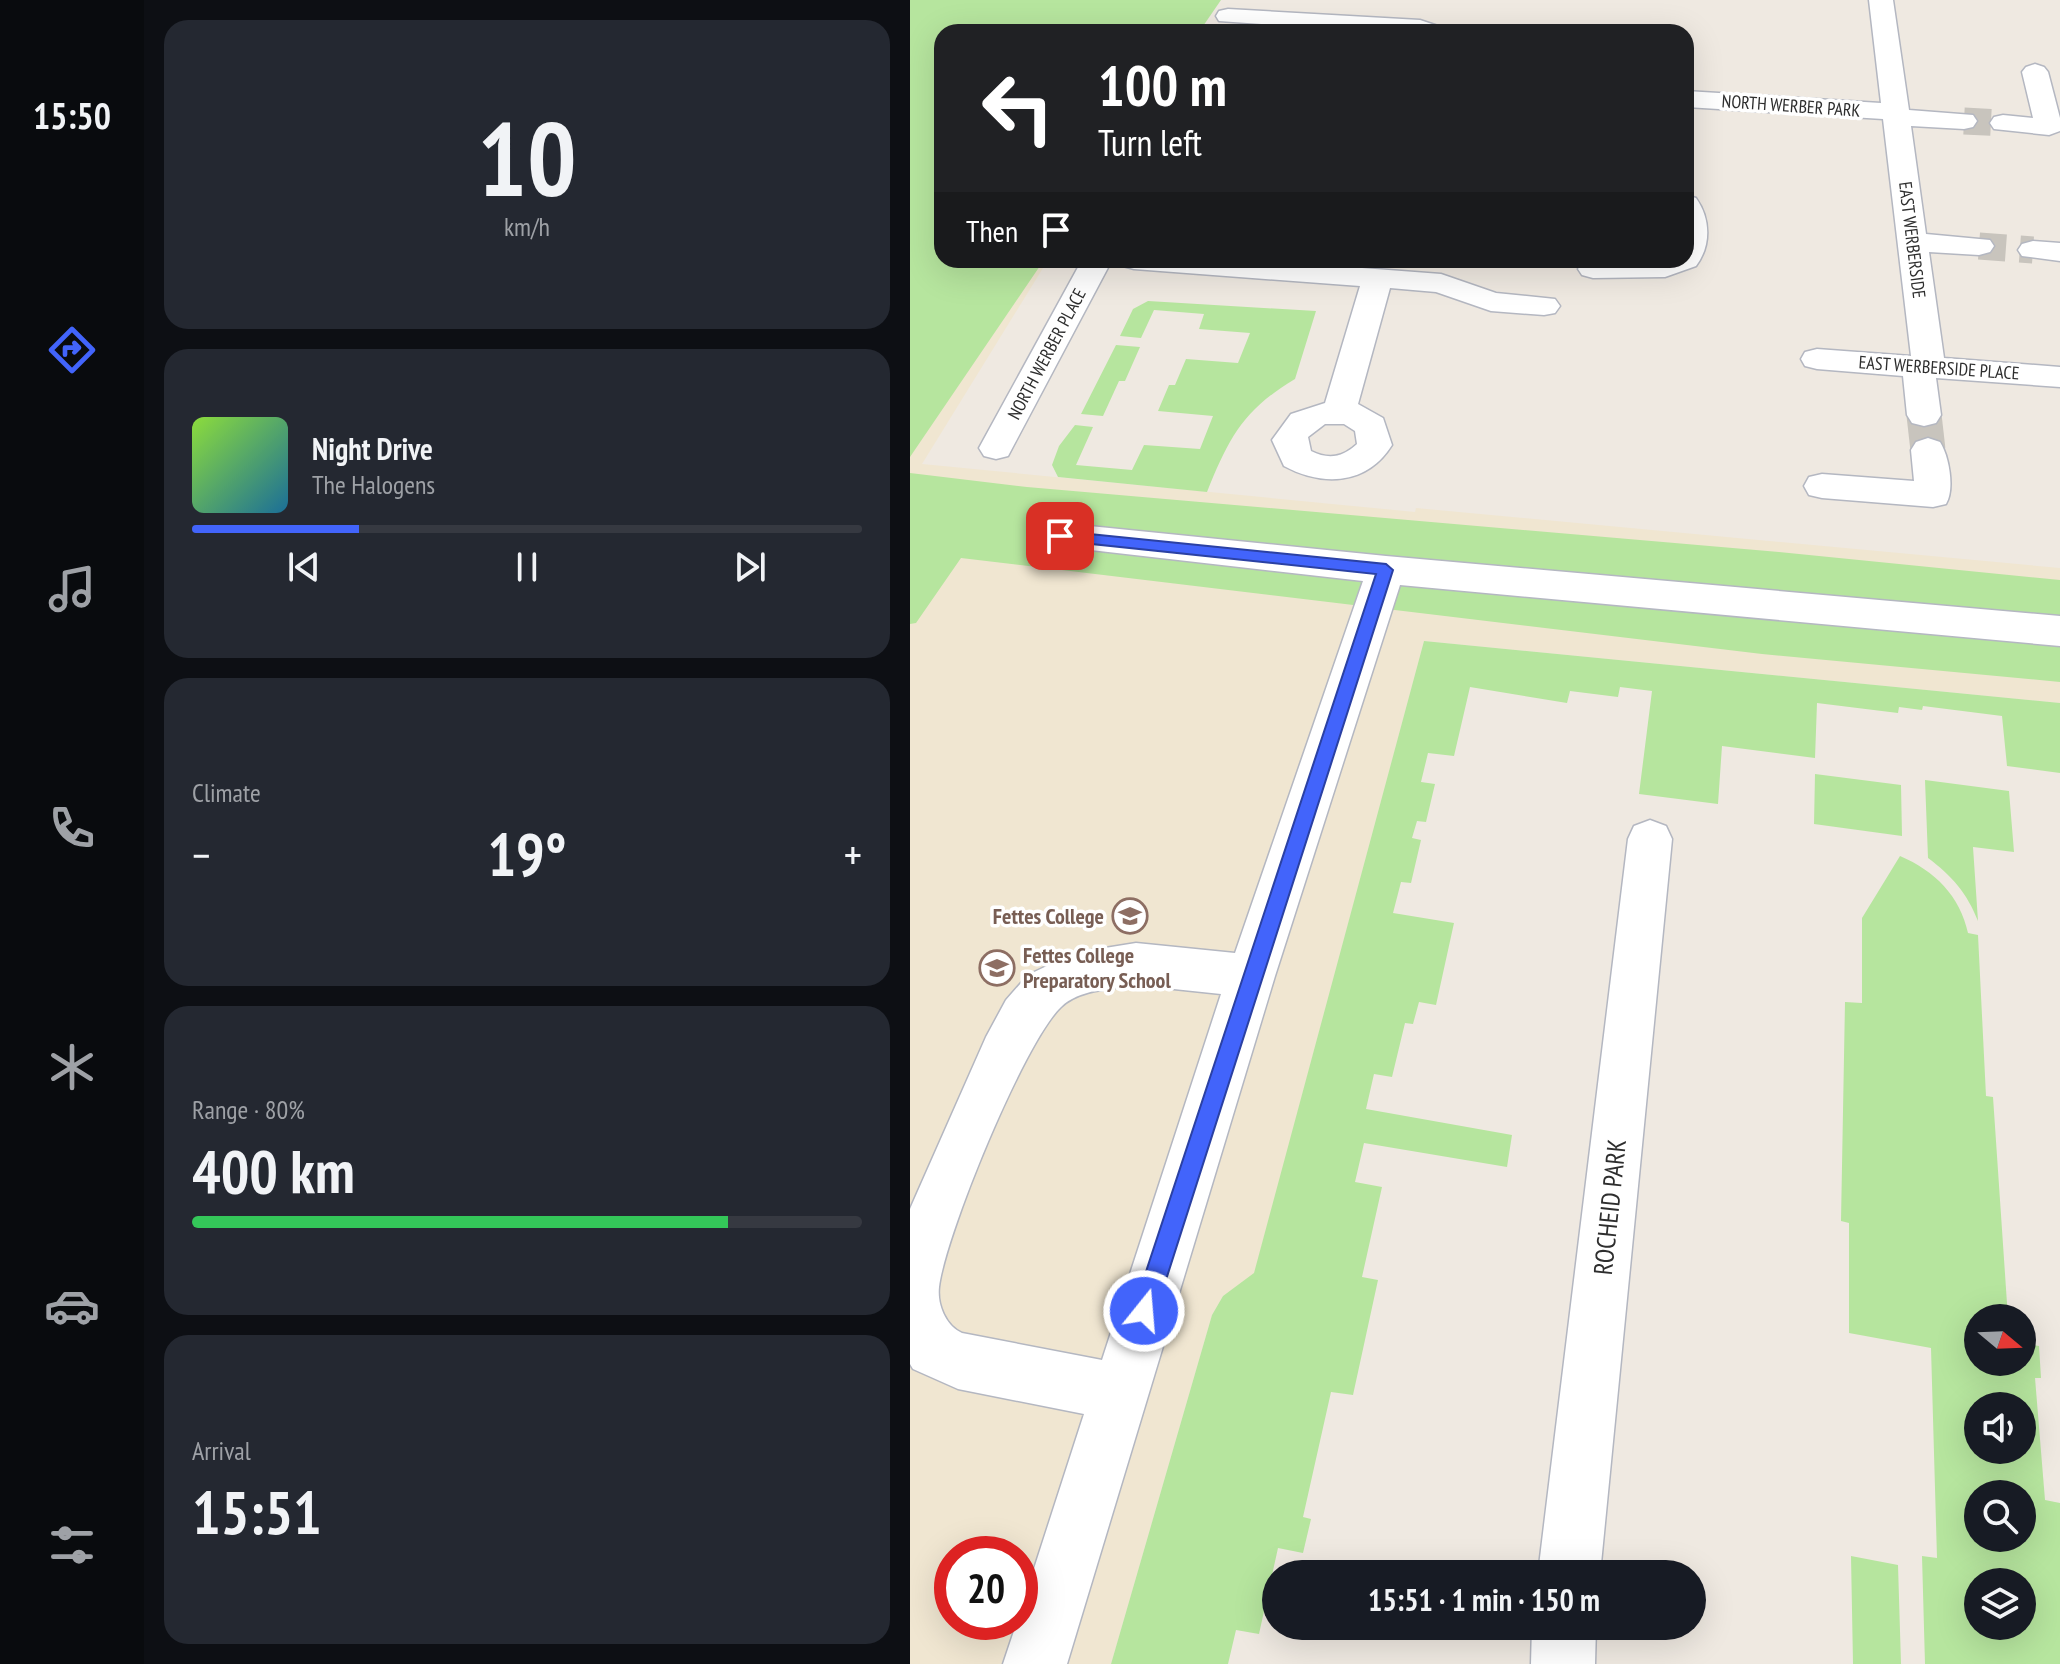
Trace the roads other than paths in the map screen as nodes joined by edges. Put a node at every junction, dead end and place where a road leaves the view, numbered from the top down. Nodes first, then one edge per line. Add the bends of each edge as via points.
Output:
1 (1881, 0) edge
2 (1228, 16) edge
3 (1368, 24) edge
4 (2045, 82) edge
5 (1694, 100) edge
6 (1896, 114) junction
7 (1964, 121) tunnel mouth
8 (2003, 123) tunnel mouth
9 (1913, 242) junction
10 (1979, 246) tunnel mouth
11 (1093, 268) edge
12 (1242, 268) edge
13 (1665, 268) edge
14 (1593, 269) dead end
15 (1378, 278) junction
16 (1544, 306) dead end
17 (1817, 359) dead end
18 (1924, 367) junction
19 (2060, 377) edge
20 (1339, 412) dead end
21 (1924, 415) tunnel mouth
22 (996, 448) dead end
23 (1928, 450) tunnel mouth
24 (1822, 486) dead end
25 (1060, 536) dead end
26 (1386, 570) junction
27 (2060, 631) edge
28 (1650, 839) dead end
29 (1251, 976) junction
30 (1119, 1392) junction
31 (1571, 1560) edge
32 (1564, 1640) edge
33 (1035, 1664) edge
34 (1563, 1664) edge

1 - 6 street, EAST WERBERSIDE
2 - 3 street
4 - 8 street via 2049,127
5 - 6 street, NORTH WERBER PARK
6 - 7 street, NORTH WERBER PARK
6 - 9 street, EAST WERBERSIDE
9 - 10 street
9 - 18 street, EAST WERBERSIDE
11 - 22 street, NORTH WERBER PLACE
12 - 15 street
13 - 14 street
15 - 16 street via 1441,283 1491,302
15 - 20 street
17 - 18 street, EAST WERBERSIDE PLACE
18 - 19 street, EAST WERBERSIDE PLACE
18 - 21 street, EAST WERBERSIDE
23 - 24 street via 1933,495
25 - 26 street
26 - 27 street
26 - 29 street
28 - 31 street, ROCHEID PARK
29 - 30 street
29 - 30 street via 1136,964 1074,974 1045,990 1003,1053 925,1242 911,1289 918,1326 933,1349 958,1361
30 - 33 street
32 - 34 street

